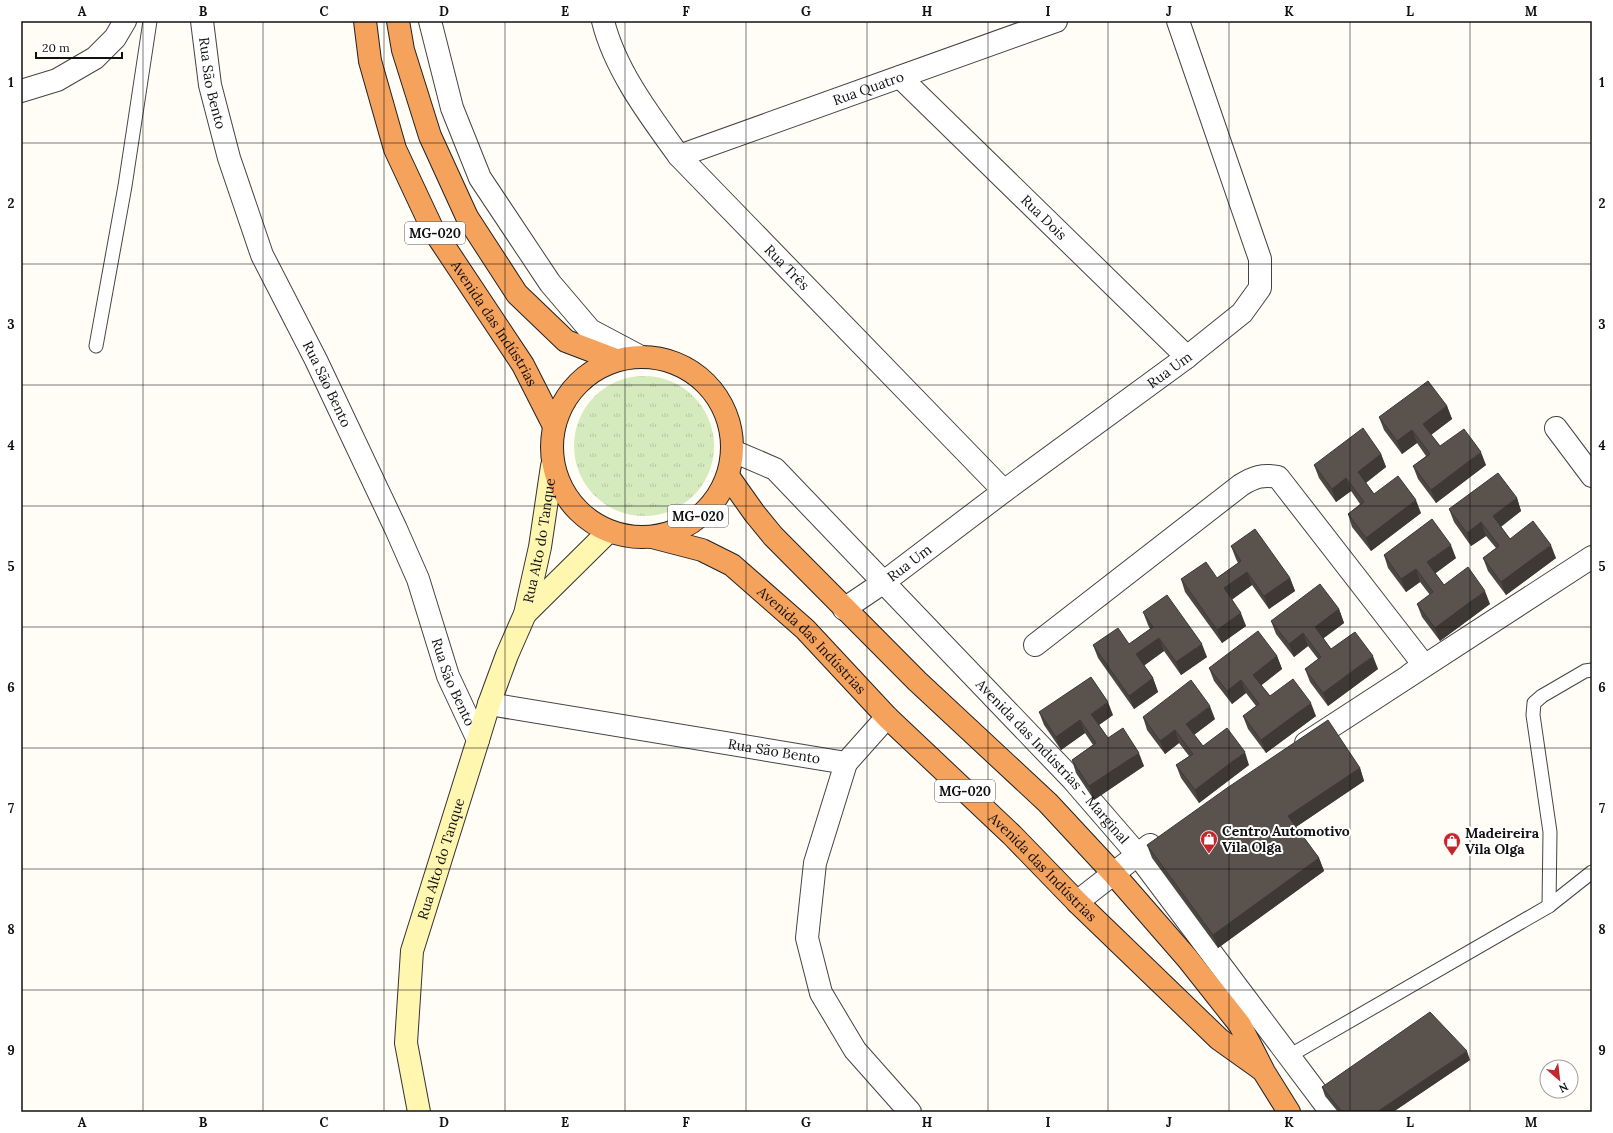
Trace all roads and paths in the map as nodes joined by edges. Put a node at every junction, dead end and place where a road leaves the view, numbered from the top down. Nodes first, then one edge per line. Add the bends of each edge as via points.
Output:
1 (125, 21) edge
2 (150, 21) edge
3 (202, 21) edge
4 (365, 21) edge
5 (398, 21) edge
6 (430, 21) edge
7 (603, 21) edge
8 (1056, 21) edge
9 (1178, 21) edge
10 (900, 77) junction
11 (21, 91) edge
12 (679, 156) junction
13 (96, 346) dead end
14 (639, 356) junction
15 (1187, 357) junction
16 (616, 360) junction
17 (553, 424) junction
18 (1556, 428) dead end
19 (733, 451) junction
20 (552, 466) junction
21 (728, 476) junction
22 (1592, 476) edge
23 (1004, 491) junction
24 (608, 532) junction
25 (652, 537) junction
26 (1592, 558) edge
27 (884, 582) junction
28 (844, 609) junction
29 (524, 614) junction
30 (1035, 646) dead end
31 (1592, 670) edge
32 (1410, 674) junction
33 (488, 704) junction
34 (887, 717) junction
35 (478, 740) junction
36 (1288, 754) edge
37 (846, 763) junction
38 (1168, 832) edge
39 (1137, 854) junction
40 (1592, 872) edge
41 (1113, 873) junction
42 (1076, 902) junction
43 (1549, 906) junction
44 (1249, 1019) junction
45 (1289, 1056) junction
46 (1264, 1072) junction
47 (419, 1112) edge
48 (910, 1112) edge
49 (1289, 1112) edge
50 (1331, 1112) edge

1 - 11 street via 115,38 95,58 57,80
2 - 13 lane via 125,186
3 - 35 street, Rua São Bento via 212,92 229,158 262,255 316,360 396,529 418,579 448,676
4 - 17 highway, Avenida das Indústrias / MG-020 via 370,60 395,148 428,220 522,365
5 - 16 highway, MG-020 via 403,50 430,136 467,217 517,294 566,341
6 - 14 street via 452,108 480,178 550,283 590,330
7 - 12 street, Rua Três via 608,41 642,105
8 - 10 street, Rua Quatro
9 - 15 street, Rua Um via 1260,259 1260,288 1242,313
10 - 12 street, Rua Quatro
10 - 15 street, Rua Dois
12 - 23 street, Rua Três
14 - 16 highway, MG-020
14 - 19 highway, MG-020 via 676,362 707,383 727,414
15 - 23 street, Rua Um
16 - 17 highway, MG-020 via 588,373 566,396
17 - 20 highway, MG-020
18 - 22 street
19 - 21 highway, MG-020
19 - 27 street, Avenida das Indústrias - Marginal via 775,469
20 - 24 highway, MG-020 via 572,506
20 - 29 main road, Rua Alto do Tanque via 540,547
21 - 25 highway, MG-020 via 711,505 684,527
21 - 28 highway, Avenida das Indústrias / MG-020 via 773,536
23 - 27 street, Rua Um
24 - 25 highway, MG-020
24 - 29 main road, Rua Alto do Tanque
25 - 34 highway, Avenida das Indústrias / MG-020 via 702,550 732,565 805,630
26 - 32 street
27 - 28 street, Rua Um
27 - 39 street, Avenida das Indústrias - Marginal via 1073,780
28 - 41 highway, Avenida das Indústrias / MG-020 via 1048,803
29 - 33 main road, Rua Alto do Tanque
30 - 32 street via 1241,485 1261,475 1269,475 1278,477 1424,665
31 - 43 lane via 1585,671 1534,703 1533,715 1550,832
32 - 36 street
33 - 35 main road, Rua Alto do Tanque
33 - 37 street, Rua São Bento
34 - 37 street
34 - 42 highway, Avenida das Indústrias / MG-020 via 1012,835
35 - 47 main road, Rua Alto do Tanque via 412,951 406,1043
37 - 48 street via 815,863 807,938 821,993 855,1050
38 - 39 street
39 - 41 street
39 - 44 street, Avenida das Indústrias - Marginal
40 - 43 lane
41 - 42 street
41 - 44 highway, Avenida das Indústrias / MG-020 via 1187,958
42 - 46 highway, Avenida das Indústrias / MG-020 via 1220,1039
43 - 45 lane
44 - 45 street, Avenida das Indústrias - Marginal
44 - 46 highway, Avenida das Indústrias / MG-020
45 - 46 street
45 - 50 street, Avenida das Indústrias - Marginal
46 - 49 highway, Avenida das Indústrias / MG-020

